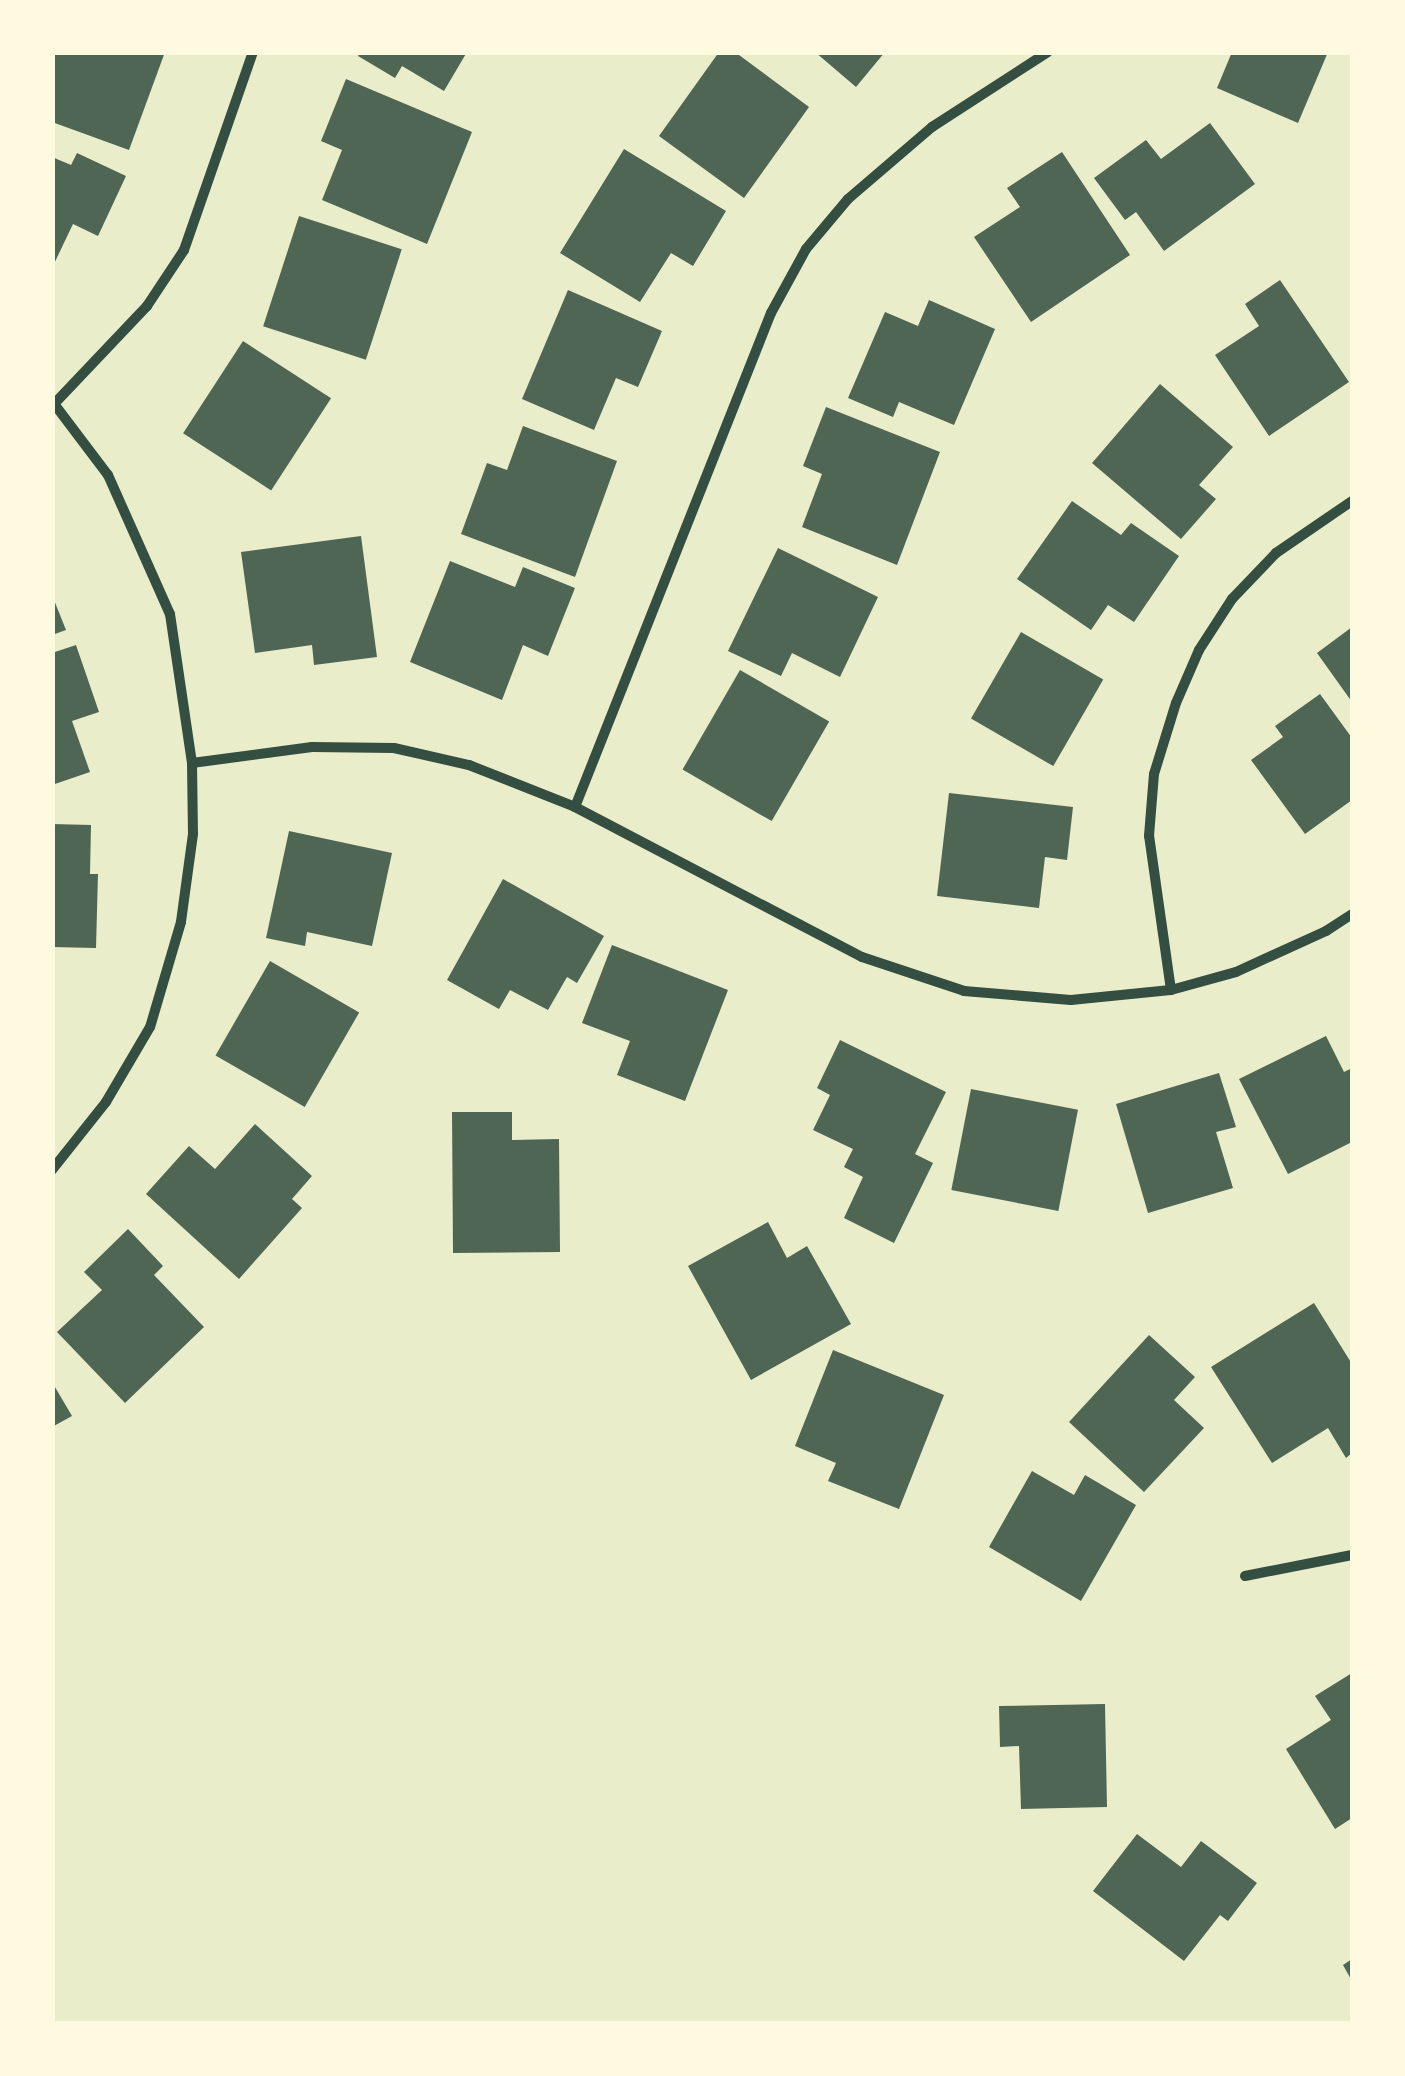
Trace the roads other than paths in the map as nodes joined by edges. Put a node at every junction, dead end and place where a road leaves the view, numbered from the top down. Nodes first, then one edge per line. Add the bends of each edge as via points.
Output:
1 (252, 52) edge
2 (1048, 52) edge
3 (54, 402) edge
4 (1352, 501) edge
5 (192, 763) junction
6 (575, 807) junction
7 (1352, 914) edge
8 (1170, 990) junction
9 (52, 1170) edge
10 (1352, 1555) edge
11 (1245, 1576) dead end

1 - 3 street via 184,250 147,306
2 - 6 street via 932,127 848,198 806,249 771,313
3 - 5 street via 108,475 170,614
4 - 8 street via 1276,553 1232,600 1199,650 1176,703 1154,774 1149,836
5 - 6 street via 312,747 394,748 470,764
5 - 9 street via 193,834 181,922 150,1027 106,1102
6 - 8 street via 862,957 964,991 1071,1000
7 - 8 street via 1236,972
10 - 11 street

